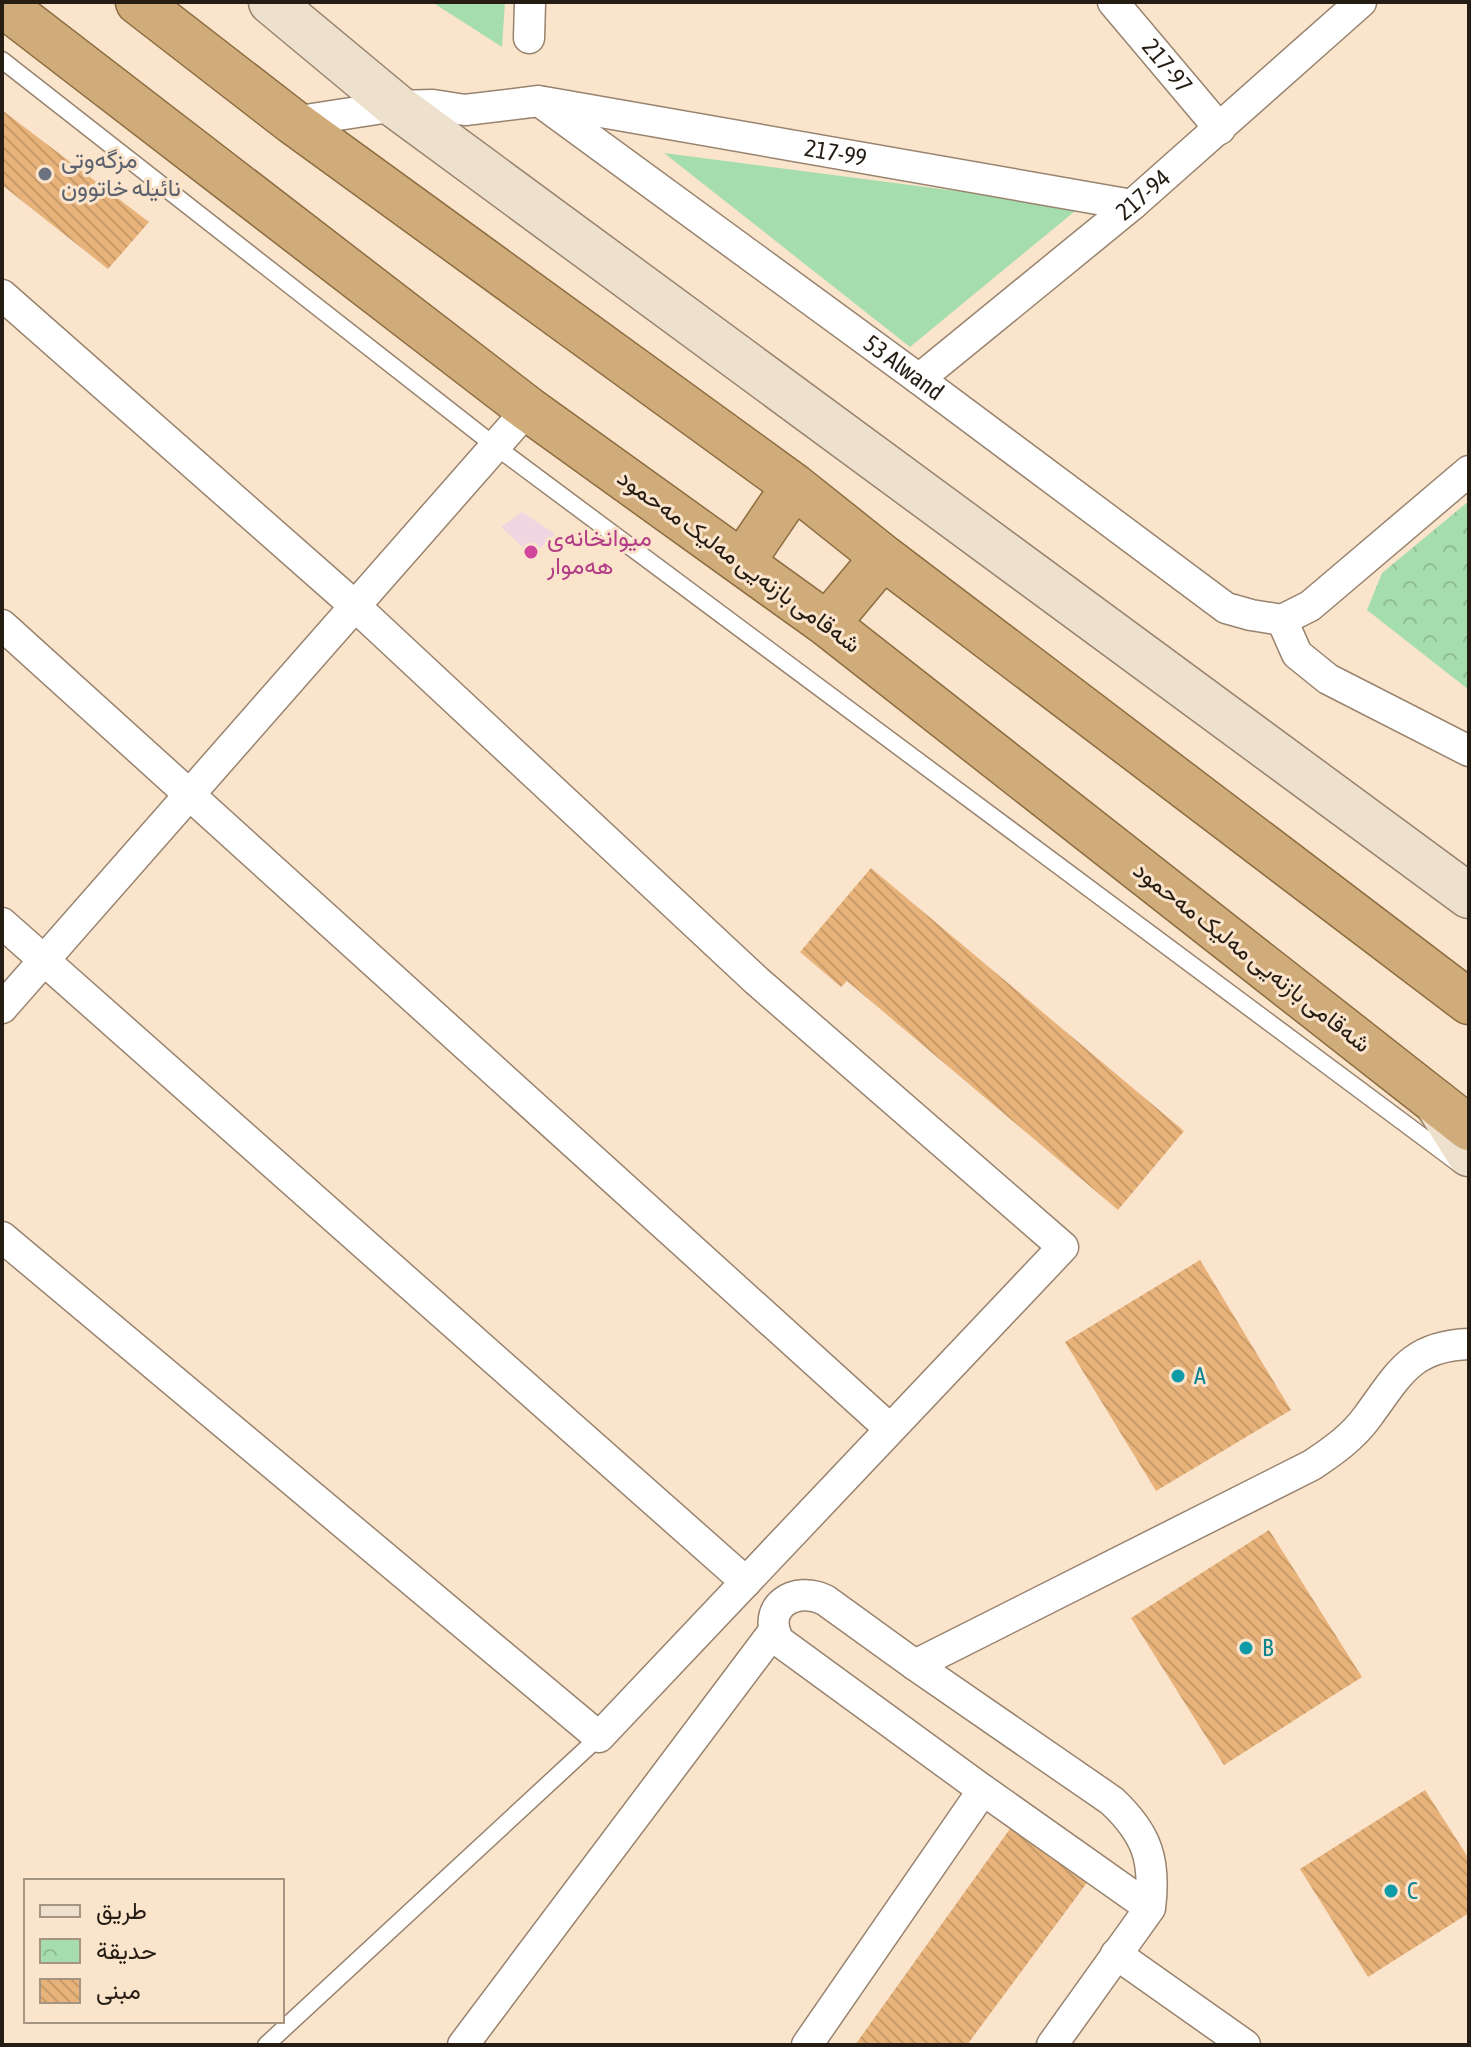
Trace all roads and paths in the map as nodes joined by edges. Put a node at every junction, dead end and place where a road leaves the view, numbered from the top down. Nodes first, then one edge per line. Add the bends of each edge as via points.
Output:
1 (138, 2) edge
2 (271, 2) edge
3 (530, 2) edge
4 (1113, 2) edge
5 (1361, 2) edge
6 (2, 4) edge
7 (529, 38) dead end
8 (2, 60) edge
9 (539, 101) junction
10 (396, 106) junction
11 (293, 122) junction
12 (1220, 129) junction
13 (1132, 205) junction
14 (2, 295) edge
15 (919, 379) junction
16 (528, 409) junction
17 (495, 446) junction
18 (1469, 471) edge
19 (794, 486) junction
20 (883, 557) junction
21 (743, 561) junction
22 (355, 606) junction
23 (1282, 620) junction
24 (827, 624) junction
25 (2, 625) edge
26 (1469, 751) edge
27 (189, 794) junction
28 (1469, 896) edge
29 (2, 923) edge
30 (43, 960) junction
31 (1469, 1002) edge
32 (2, 1008) edge
33 (1453, 1115) edge
34 (1469, 1154) edge
35 (1469, 1171) edge
36 (2, 1237) edge
37 (1469, 1344) edge
38 (890, 1429) junction
39 (746, 1582) junction
40 (774, 1631) junction
41 (915, 1665) junction
42 (599, 1737) junction
43 (983, 1790) junction
44 (1150, 1908) junction
45 (1116, 1954) junction
46 (266, 2045) edge
47 (463, 2045) edge
48 (807, 2045) edge
49 (1052, 2045) edge
50 (1245, 2045) edge

1 - 11 highway
2 - 10 main road
3 - 7 street
4 - 12 street, 217-97
5 - 12 street, 217-94
6 - 16 highway, شەقامی بازنەیی مەلیک مەحمود
8 - 17 lane
9 - 10 street via 465,110
9 - 13 street, 217-99
9 - 15 street, 53 Alwand
10 - 11 street
10 - 28 main road
11 - 19 highway
12 - 13 street, 217-94
13 - 15 street, 217-94
14 - 22 street
15 - 23 street, 53 Alwand via 1226,608
16 - 17 street
16 - 21 highway, شەقامی بازنەیی مەلیک مەحمود
17 - 22 street
17 - 35 lane
18 - 23 street via 1310,606
19 - 20 highway
19 - 21 highway
20 - 24 highway
20 - 31 highway
21 - 24 highway, شەقامی بازنەیی مەلیک مەحمود
22 - 27 street
22 - 38 street via 757,981 1063,1247
23 - 26 street via 1297,654 1328,679
24 - 33 highway, شەقامی بازنەیی مەلیک مەحمود
25 - 27 street
27 - 30 street
27 - 38 street
29 - 30 street
30 - 32 street
30 - 39 street
33 - 34 main road
36 - 42 street
37 - 41 street via 1445,1345 1420,1356 1398,1373 1352,1435 1312,1465
38 - 39 street
39 - 42 street
40 - 41 street via 776,1611 790,1597 814,1595
40 - 43 street via 779,1641
40 - 47 street
41 - 44 street via 1129,1817 1150,1860
42 - 46 lane
43 - 44 street
43 - 48 street
44 - 45 street
45 - 49 street
45 - 50 street

